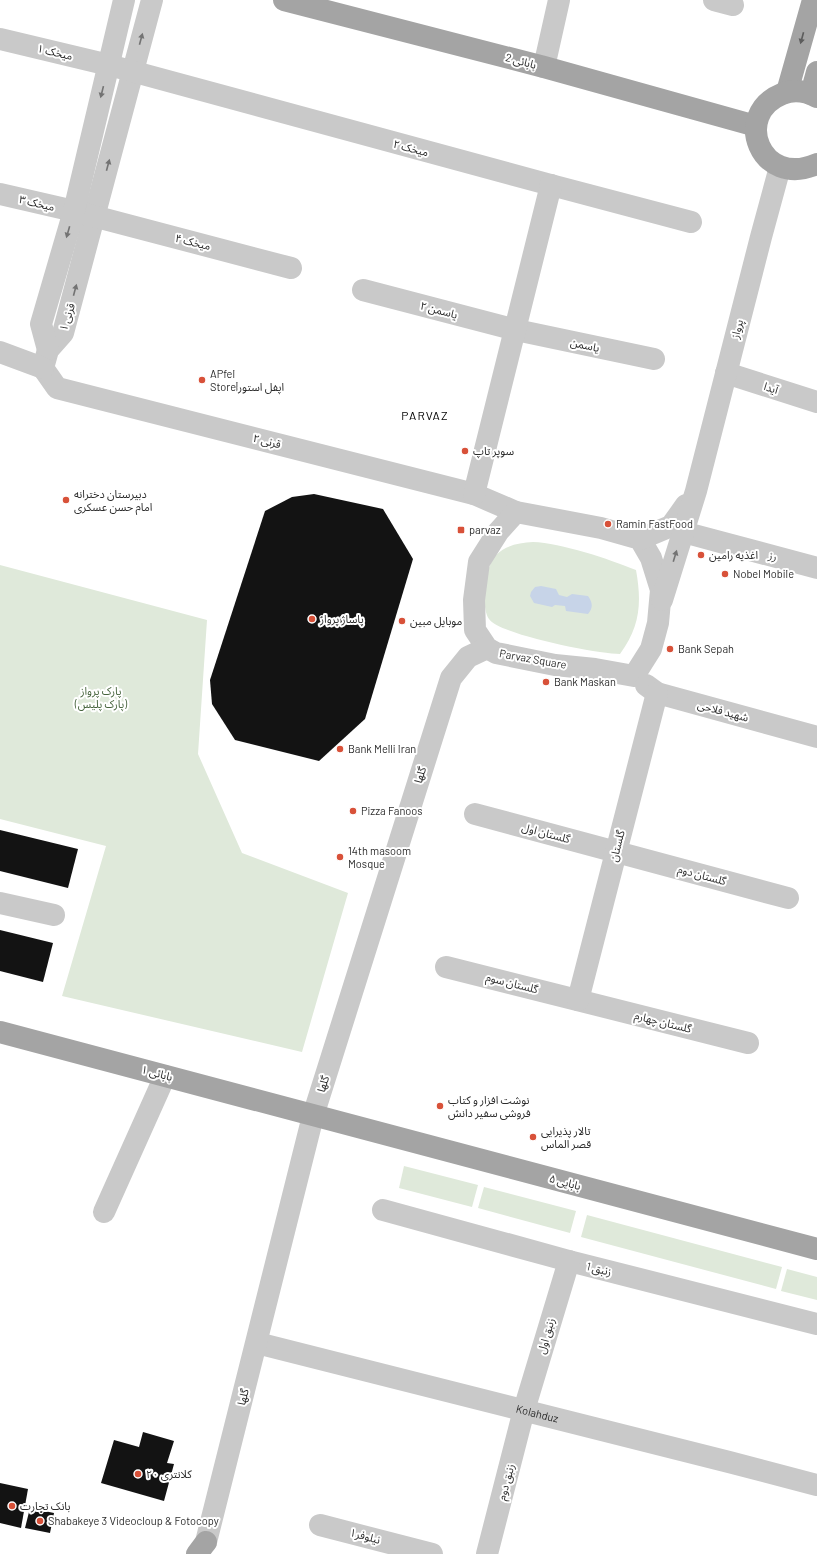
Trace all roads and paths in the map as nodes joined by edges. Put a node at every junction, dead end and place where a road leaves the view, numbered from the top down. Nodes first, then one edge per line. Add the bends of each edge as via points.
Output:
1 (124, 0) edge
2 (152, 0) edge
3 (284, 0) edge
4 (559, 0) edge
5 (812, 0) edge
6 (0, 39) edge
7 (109, 65) junction
8 (544, 67) junction
9 (132, 72) junction
10 (817, 72) edge
11 (787, 92) junction
12 (814, 95) edge
13 (756, 126) junction
14 (817, 164) edge
15 (780, 167) junction
16 (551, 185) junction
17 (0, 194) edge
18 (74, 211) junction
19 (95, 217) junction
20 (691, 222) dead end
21 (291, 268) dead end
22 (363, 290) dead end
23 (516, 330) junction
24 (0, 352) edge
25 (45, 359) junction
26 (654, 359) dead end
27 (726, 373) junction
28 (817, 402) edge
29 (696, 491) junction
30 (474, 494) junction
31 (516, 512) junction
32 (683, 532) junction
33 (640, 539) junction
34 (817, 568) edge
35 (660, 607) junction
36 (487, 648) junction
37 (634, 676) junction
38 (657, 693) junction
39 (817, 737) edge
40 (475, 814) dead end
41 (616, 852) junction
42 (788, 898) dead end
43 (0, 903) edge
44 (54, 915) dead end
45 (446, 967) dead end
46 (578, 1000) junction
47 (0, 1032) edge
48 (748, 1043) dead end
49 (165, 1076) junction
50 (314, 1116) junction
51 (383, 1210) dead end
52 (104, 1212) dead end
53 (817, 1249) edge
54 (568, 1262) junction
55 (817, 1324) edge
56 (256, 1343) junction
57 (524, 1410) junction
58 (817, 1485) edge
59 (320, 1525) dead end
60 (203, 1550) edge
61 (432, 1554) edge
62 (487, 1554) edge

1 - 7 street, قرنی ۱
9 -> 2 street, قرنی ۱
3 - 8 main road, بابائی 2
4 - 8 street
5 -> 11 main road
6 - 7 street, میخک ۱
7 - 9 street, میخک ۱
7 -> 18 street, قرنی ۱
8 - 13 main road, بابائی 2
9 - 16 street, میخک ۲
19 -> 9 street, قرنی ۱
10 - 12 main road
11 - 12 main road via 799,91
11 - 13 main road via 775,96 766,104 759,114
13 - 15 main road via 761,150 769,160
14 - 15 main road via 805,169 792,170
15 - 27 street, پرواز
16 - 20 street, میخک ۲
16 - 23 street
17 - 18 street, میخک ۳
18 - 19 street, میخک ۳
18 -> 25 street, قرنی ۱ via 41,324
19 - 21 street, میخک ۴
25 -> 19 street, قرنی ۱ via 63,333
22 - 23 street, یاسمن ۲
23 - 26 street, یاسمن
23 - 30 street
24 - 25 street
25 - 30 street, قرنی ۲ via 57,388
27 - 28 street, آیدا
27 - 29 street, پرواز
29 - 32 street, پرواز
29 - 33 street, پرواز via 671,526
30 - 31 street, قرنی ۲
31 - 33 street
31 - 36 street, Parvaz Square via 498,532 479,562 474,600 475,630
32 - 34 street, رز
35 -> 32 street, پرواز
33 - 35 street via 651,558 661,590
35 - 37 street via 651,649
36 - 37 street, Parvaz Square via 496,653 555,665
36 - 50 street, گلها via 468,657 451,678
37 - 38 street, شهید فلاحی
38 - 39 street, شهید فلاحی
38 - 41 street, گلستان
40 - 41 street, گلستان اول
41 - 42 street, گلستان دوم
41 - 46 street, گلستان
43 - 44 street
45 - 46 street, گلستان سوم
46 - 48 street, گلستان چهارم
47 - 49 main road, بابائی ۱
49 - 50 main road, بابائی ۱
49 - 52 street
50 - 53 main road, ۵ بابایی
50 - 56 street, گلها
51 - 54 street, زنبق 1
54 - 55 street, زنبق 1
54 - 57 street, زنبق اول
56 - 57 street, Kolahduz
56 - 60 street, گلها
57 - 58 street, Kolahduz
57 - 62 street, زنبق دوم
59 - 61 street, نیلوفر۱

